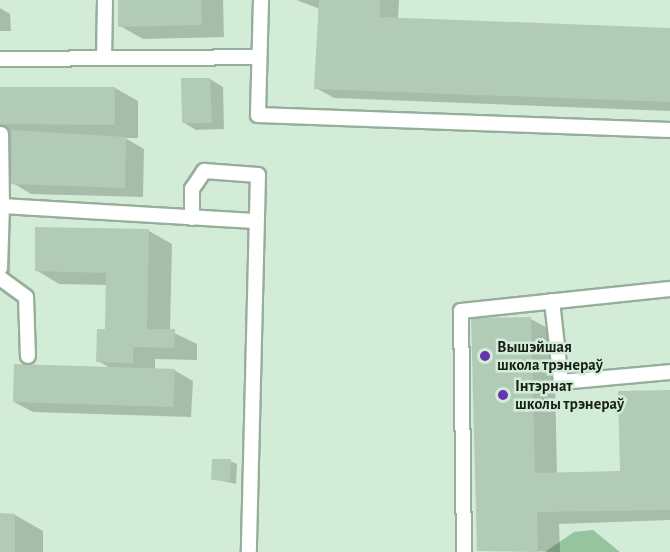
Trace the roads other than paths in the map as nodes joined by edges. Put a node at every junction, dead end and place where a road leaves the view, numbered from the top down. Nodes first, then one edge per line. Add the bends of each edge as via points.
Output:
1 (105, 0) edge
2 (261, 0) edge
3 (259, 57) junction
4 (104, 58) junction
5 (0, 59) edge
6 (670, 130) edge
7 (1, 135) edge
8 (2, 206) junction
9 (192, 218) junction
10 (256, 221) junction
11 (0, 268) edge
12 (0, 278) edge
13 (670, 288) edge
14 (552, 301) junction
15 (28, 356) dead end
16 (670, 372) edge
17 (249, 552) edge
18 (464, 552) edge

1 - 4 lane
2 - 3 lane
3 - 4 lane
3 - 6 lane via 258,115
4 - 5 lane
7 - 8 lane
8 - 9 lane
8 - 11 lane
9 - 10 lane
9 - 10 lane via 192,189 204,171 258,175
10 - 17 lane
12 - 15 lane via 26,297
13 - 14 lane
14 - 16 lane via 561,382
14 - 18 lane via 461,311

